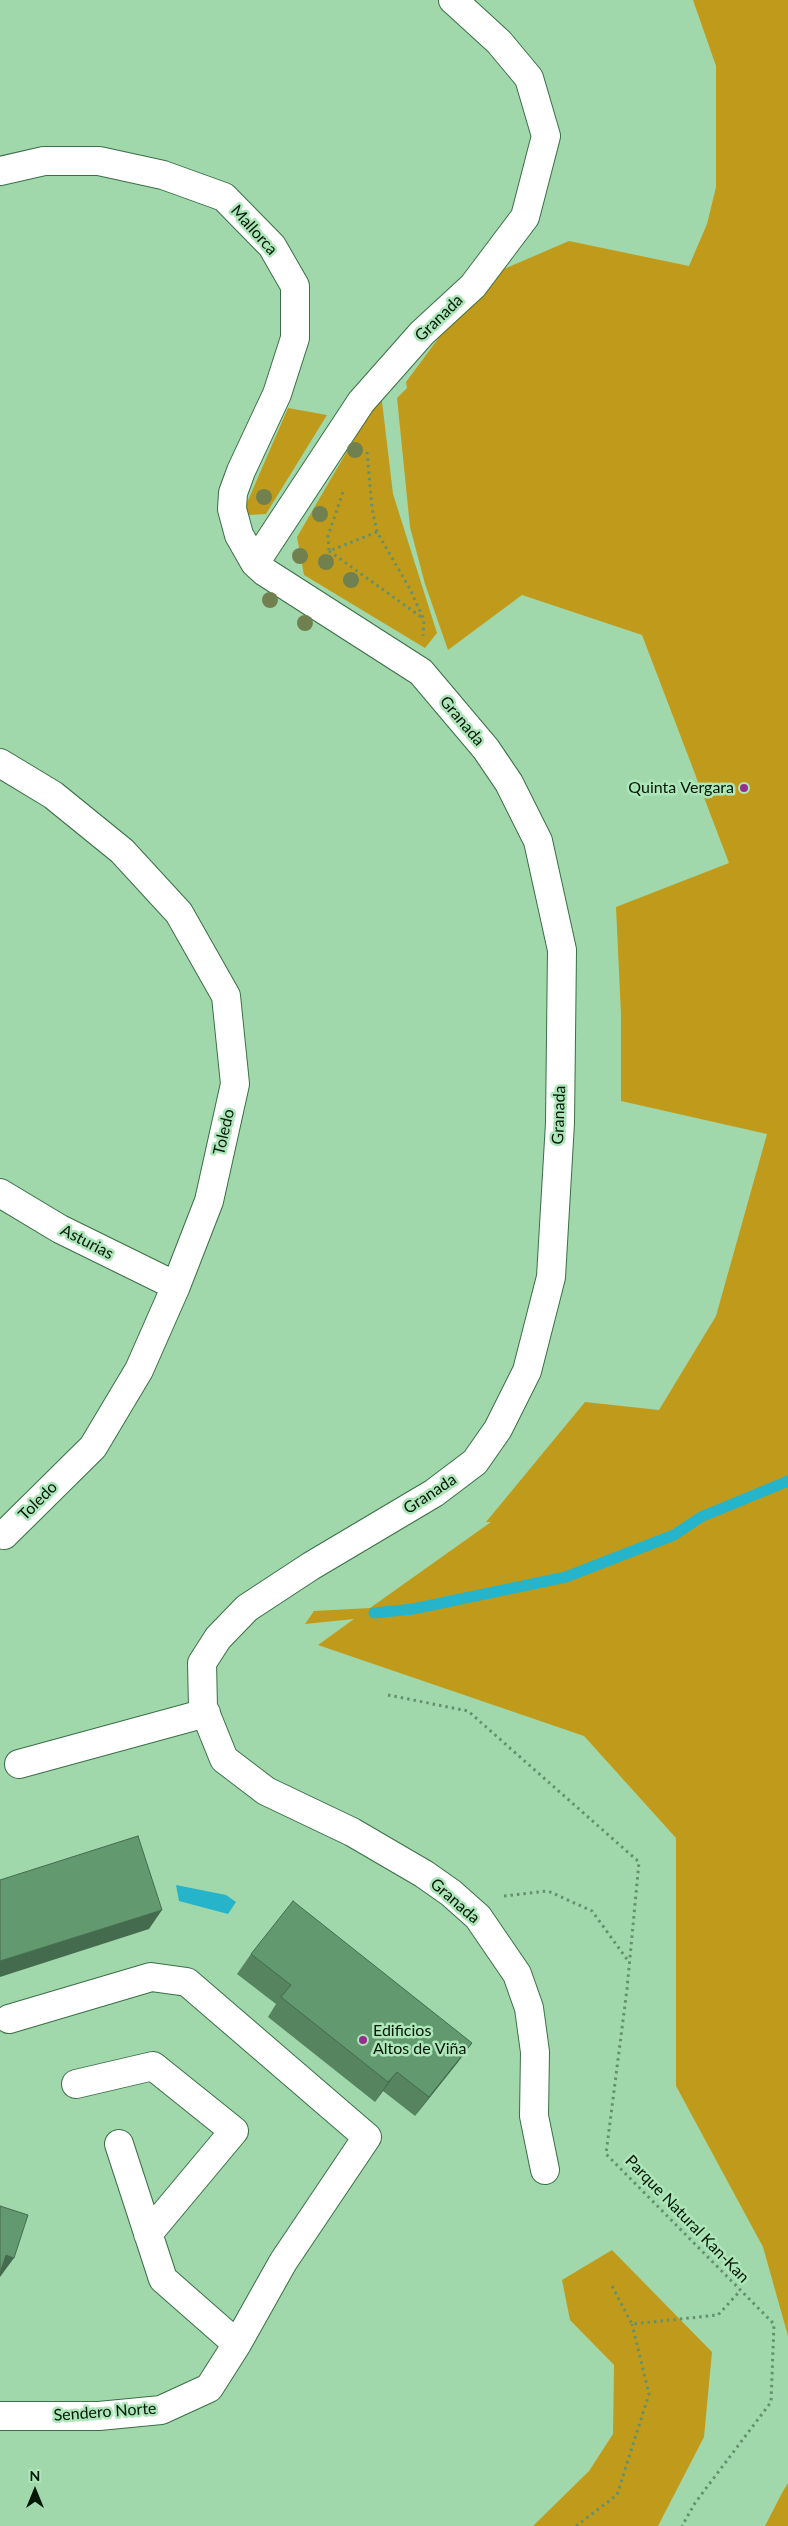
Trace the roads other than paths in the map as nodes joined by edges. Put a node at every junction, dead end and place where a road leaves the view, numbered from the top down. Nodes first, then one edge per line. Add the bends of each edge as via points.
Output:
1 (453, 0) edge
2 (0, 171) edge
3 (255, 563) junction
4 (0, 763) edge
5 (0, 1193) edge
6 (176, 1286) junction
7 (4, 1535) dead end
8 (206, 1713) junction
9 (19, 1764) dead end
10 (9, 2019) dead end
11 (76, 2084) dead end
12 (119, 2144) dead end
13 (545, 2170) dead end
14 (148, 2234) junction
15 (237, 2344) junction
16 (0, 2416) edge

1 - 3 street, Granada via 499,42 529,78 546,136 525,217 473,286 422,333 361,402
2 - 3 street, Mallorca via 44,162 99,162 163,175 224,197 272,246 295,286 295,338 277,394 233,493 232,510 239,535
3 - 8 street, Granada via 422,672 486,749 509,783 538,841 562,950 560,1123 551,1277 527,1371 498,1429 476,1462 434,1493 247,1608 218,1638 202,1663 202,1707
4 - 6 street, Toledo via 53,795 122,851 179,912 226,996 235,1084 209,1201
5 - 6 street, Asturias via 60,1229
6 - 7 street, Toledo via 139,1370 93,1447
8 - 9 street
8 - 13 street, Granada via 224,1759 266,1791 352,1832 424,1874 478,1918 517,1974 529,2008 536,2052 534,2116
10 - 15 street, Sendero Norte via 151,1977 187,1982 367,2137 283,2262
11 - 14 street via 153,2066 234,2131
12 - 14 street
14 - 15 street via 163,2279
15 - 16 street, Sendero Norte via 209,2388 161,2410 99,2416

